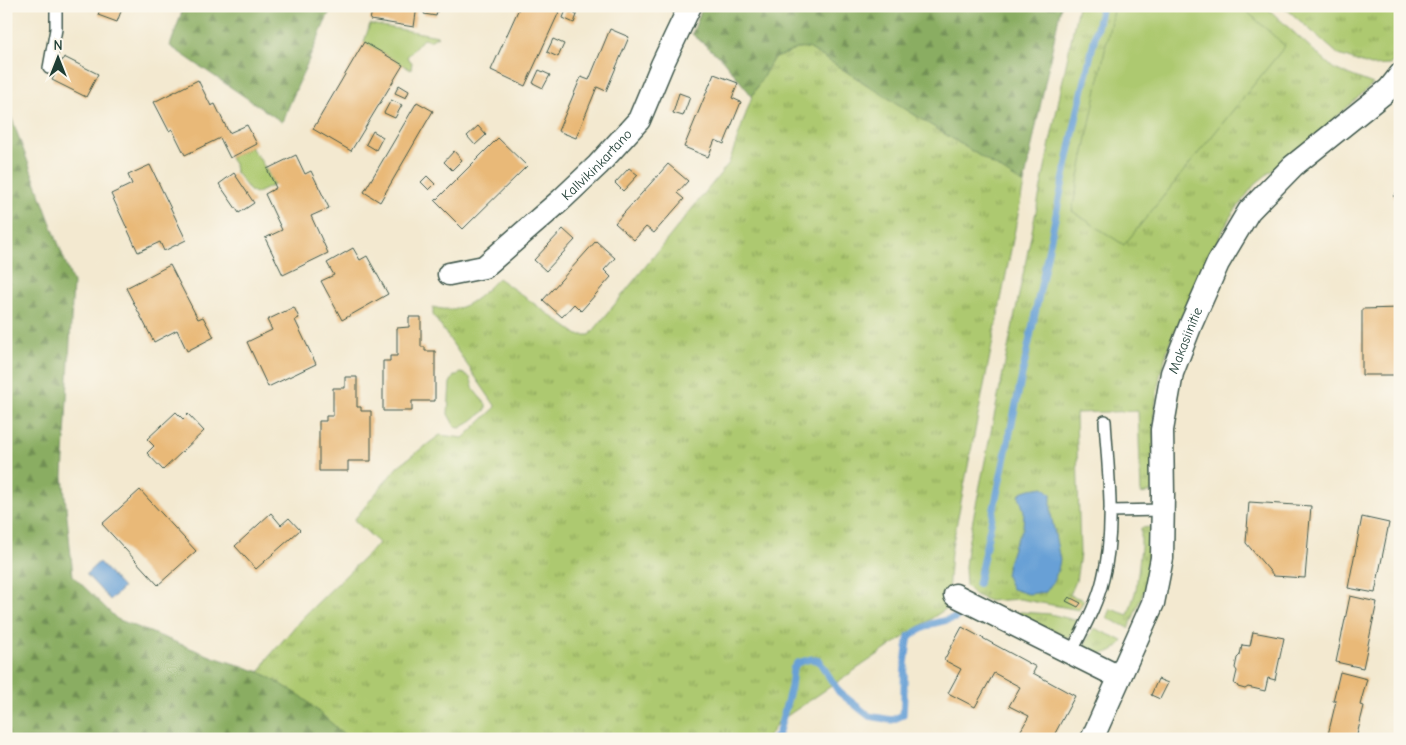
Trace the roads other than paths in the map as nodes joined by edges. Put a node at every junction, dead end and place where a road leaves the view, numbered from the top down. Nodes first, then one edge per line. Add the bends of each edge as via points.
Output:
1 (56, 6) edge
2 (690, 6) edge
3 (49, 68) dead end
4 (1400, 75) edge
5 (449, 274) dead end
6 (1105, 421) dead end
7 (1163, 510) junction
8 (1110, 511) junction
9 (955, 595) dead end
10 (1071, 653) junction
11 (1119, 677) junction
12 (1092, 739) edge

1 - 3 lane via 56,29
2 - 5 street, Kallvikinkartano via 639,120 598,165 484,267
4 - 7 street, Makasiinitie via 1389,89 1293,166 1249,211 1218,263 1172,373 1162,430
6 - 8 lane
7 - 8 lane
7 - 11 street, Makasiinitie via 1162,558 1153,603
8 - 10 lane via 1110,547 1103,580
9 - 10 street
10 - 11 street
11 - 12 street, Makasiinitie

